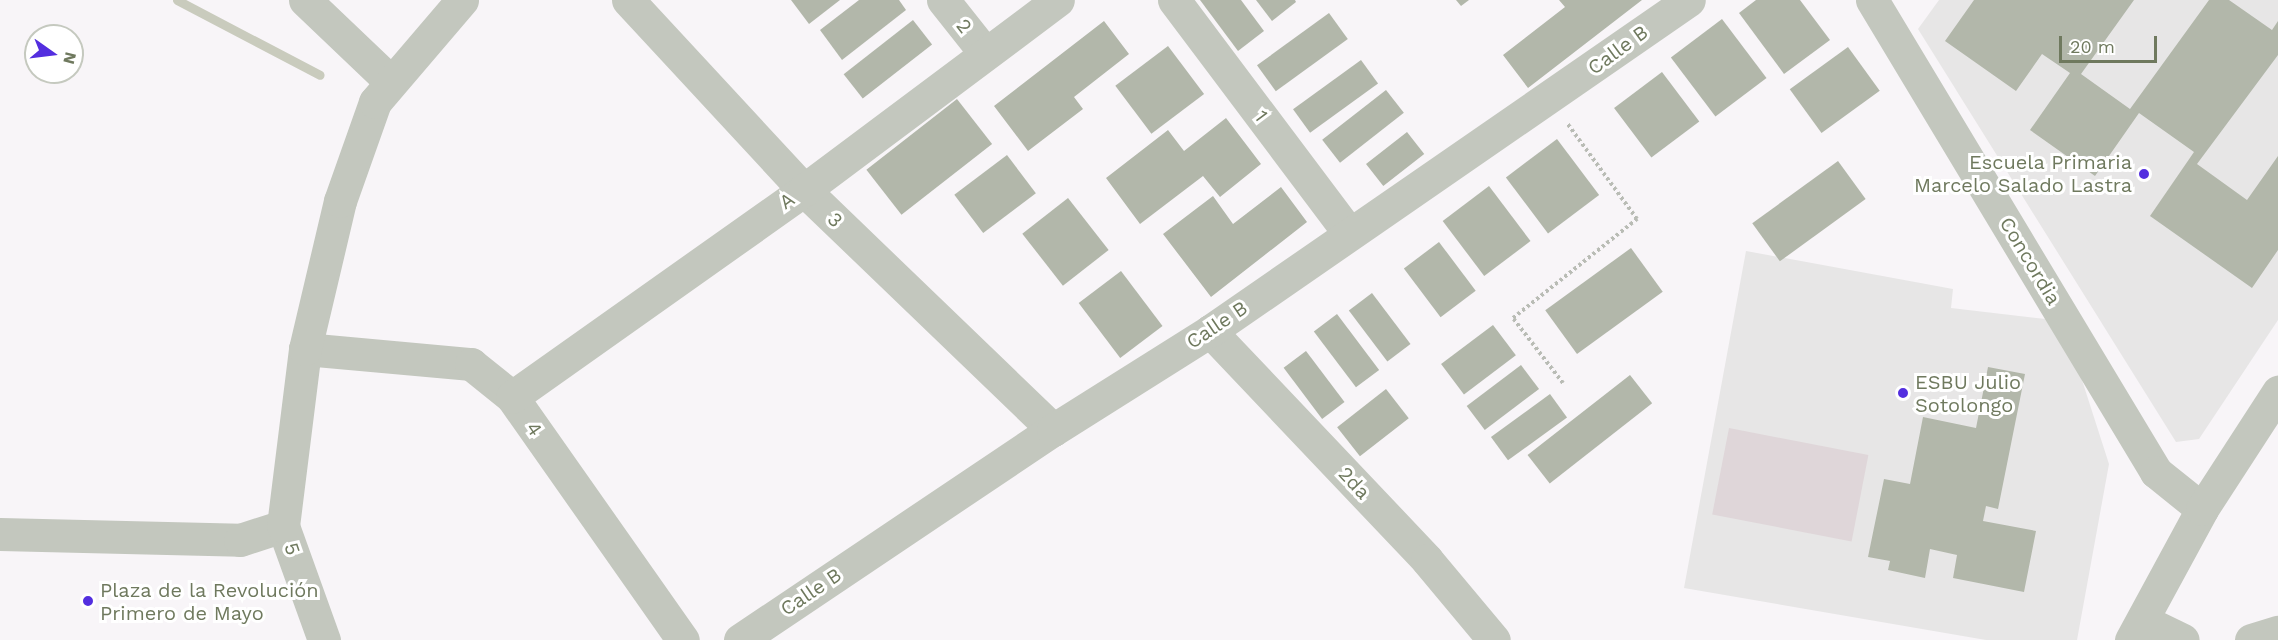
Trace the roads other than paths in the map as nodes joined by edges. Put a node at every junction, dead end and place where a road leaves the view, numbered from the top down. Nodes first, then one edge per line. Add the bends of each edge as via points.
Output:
1 (305, 0) edge
2 (462, 0) edge
3 (628, 0) edge
4 (943, 0) edge
5 (1058, 0) edge
6 (1174, 0) edge
7 (1689, 0) edge
8 (1872, 0) edge
9 (985, 53) junction
10 (390, 81) junction
11 (804, 190) junction
12 (1348, 232) junction
13 (1210, 331) junction
14 (305, 349) junction
15 (2278, 392) edge
16 (512, 397) junction
17 (1053, 430) junction
18 (2202, 509) junction
19 (284, 526) junction
20 (0, 534) edge
21 (2137, 631) edge
22 (2278, 632) edge
23 (324, 640) edge
24 (682, 640) edge
25 (740, 640) edge
26 (1494, 640) edge
27 (2183, 640) edge
28 (2251, 640) edge

1 - 10 street
2 - 10 street
3 - 11 street, 3
4 - 9 street, 2
5 - 9 street, A
6 - 12 street, 1
7 - 12 street, Calle B via 1549,100
8 - 18 street, Concordia via 1893,28 2156,472
9 - 11 street, A
10 - 14 street via 375,102 340,201
11 - 16 street, A
11 - 17 street, 3
12 - 13 street, Calle B
13 - 17 street, Calle B
13 - 26 street, 2da via 1427,560
14 - 16 street, 4 via 471,364
14 - 19 street
15 - 18 street
16 - 24 street, 4
17 - 25 street, Calle B
18 - 21 street
19 - 20 street via 240,540
19 - 23 street, 5
21 - 27 street
22 - 28 street

